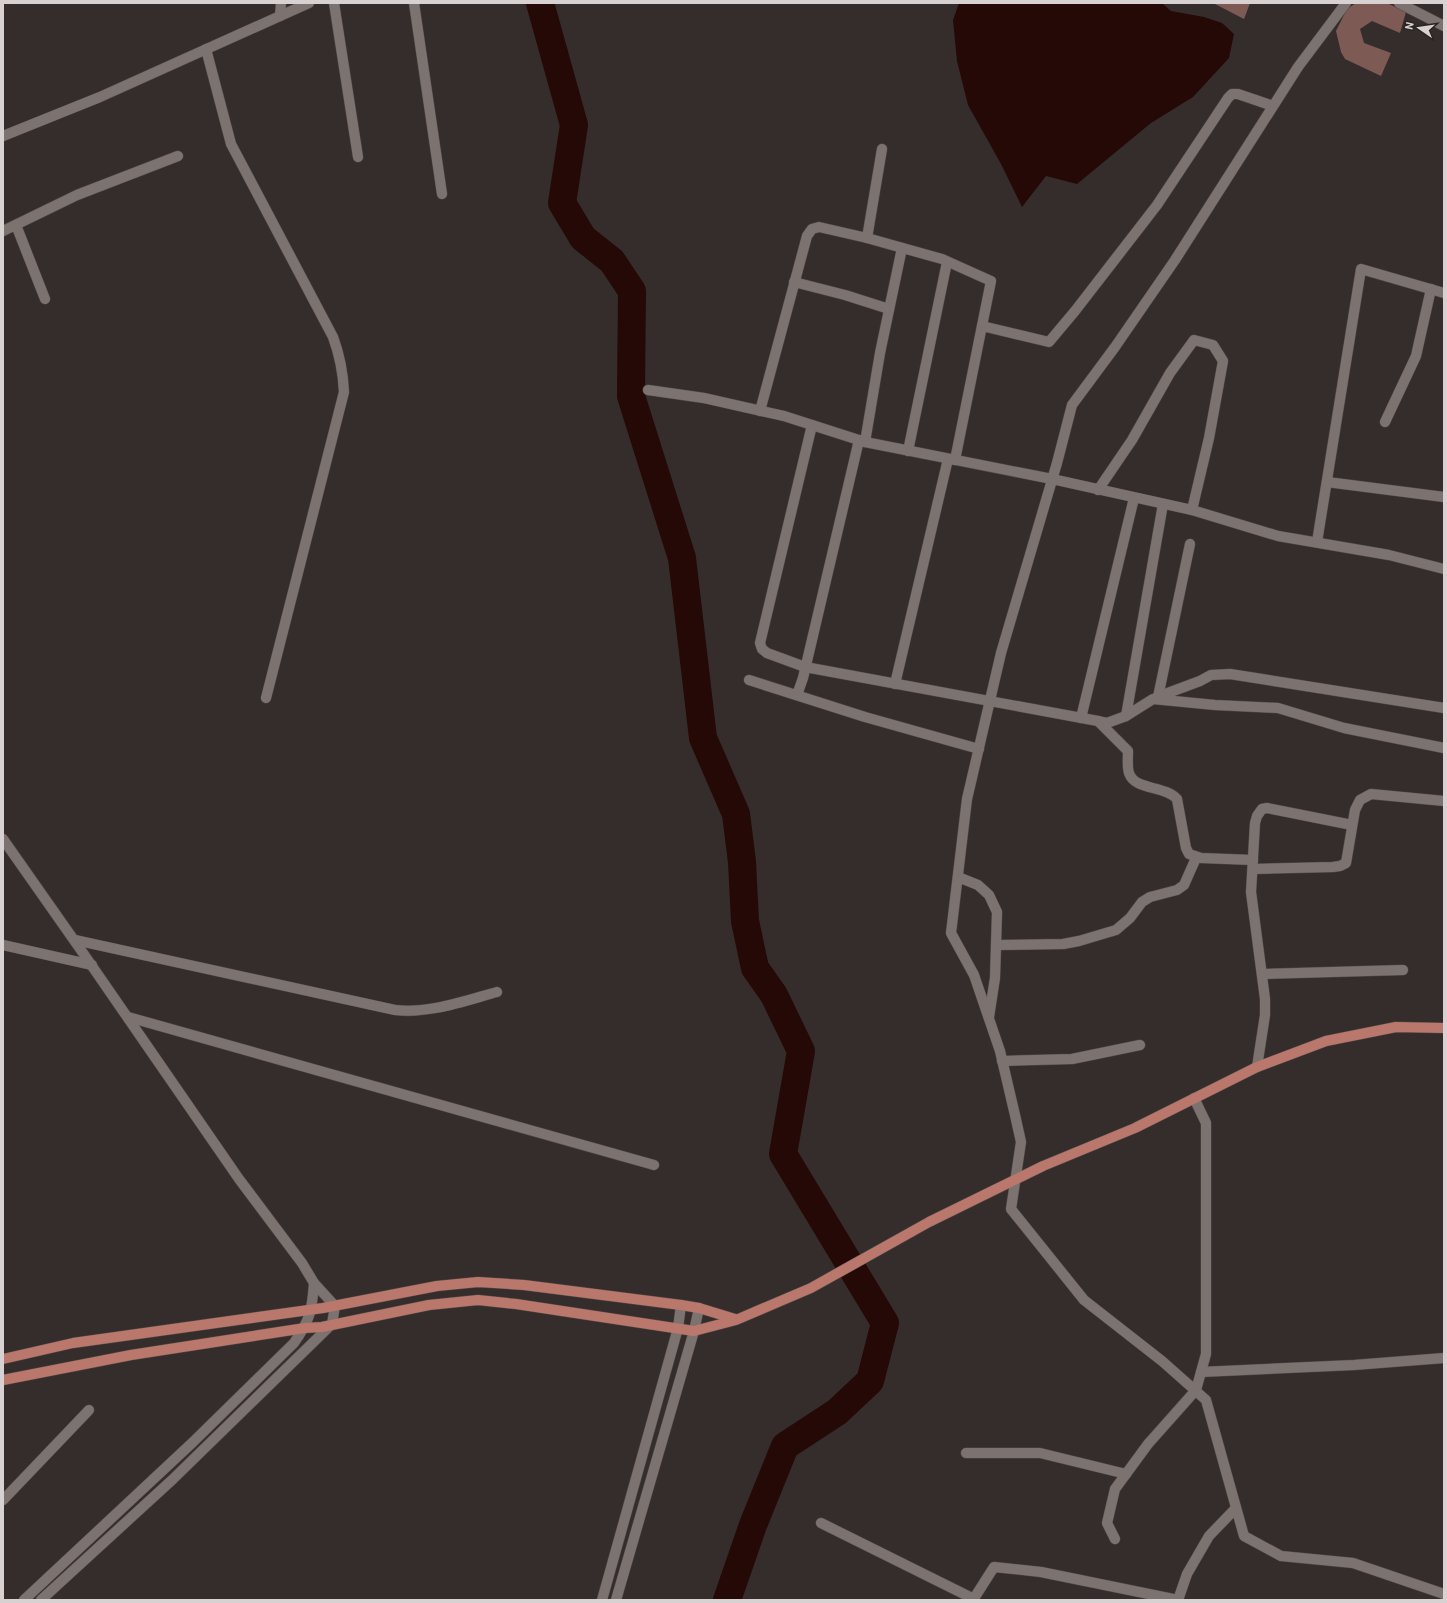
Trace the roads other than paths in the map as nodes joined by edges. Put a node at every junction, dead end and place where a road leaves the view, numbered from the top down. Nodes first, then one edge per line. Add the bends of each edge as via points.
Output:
1 (281, 3) edge
2 (309, 3) edge
3 (334, 3) edge
4 (414, 3) edge
5 (1346, 3) edge
6 (1399, 3) edge
7 (280, 16) junction
8 (1444, 26) edge
9 (206, 49) junction
10 (1273, 106) junction
11 (3, 136) edge
12 (882, 149) dead end
13 (178, 156) dead end
14 (358, 157) dead end
15 (442, 194) dead end
16 (16, 225) junction
17 (3, 231) edge
18 (867, 238) junction
19 (902, 248) junction
20 (947, 262) junction
21 (794, 282) junction
22 (1431, 289) junction
23 (1444, 293) edge
24 (46, 299) dead end
25 (889, 309) junction
26 (982, 326) junction
27 (648, 390) dead end
28 (760, 411) junction
29 (1385, 422) dead end
30 (812, 425) junction
31 (862, 441) junction
32 (908, 450) junction
33 (951, 459) junction
34 (1052, 479) junction
35 (1327, 482) junction
36 (1098, 490) junction
37 (1444, 497) edge
38 (1134, 498) junction
39 (1163, 504) junction
40 (1192, 510) junction
41 (1317, 542) junction
42 (1190, 544) dead end
43 (1444, 569) edge
44 (805, 667) junction
45 (749, 680) dead end
46 (895, 684) junction
47 (797, 695) junction
48 (266, 698) dead end
49 (1155, 698) junction
50 (990, 701) junction
51 (1444, 708) edge
52 (1126, 716) junction
53 (1081, 718) junction
54 (1098, 721) junction
55 (1444, 748) edge
56 (979, 749) junction
57 (1444, 801) edge
58 (1352, 825) junction
59 (5, 844) edge
60 (1196, 858) junction
61 (1253, 865) junction
62 (958, 877) junction
63 (75, 940) junction
64 (3, 945) edge
65 (996, 945) junction
66 (92, 964) junction
67 (1403, 970) dead end
68 (1262, 974) junction
69 (497, 992) dead end
70 (128, 1017) junction
71 (989, 1019) junction
72 (1444, 1028) edge
73 (1140, 1045) dead end
74 (1002, 1060) junction
75 (1257, 1067) junction
76 (1194, 1098) junction
77 (654, 1165) dead end
78 (1015, 1179) junction
79 (314, 1284) junction
80 (681, 1305) junction
81 (335, 1306) junction
82 (699, 1308) junction
83 (312, 1310) junction
84 (736, 1320) junction
85 (332, 1324) junction
86 (305, 1328) junction
87 (678, 1328) junction
88 (694, 1331) junction
89 (3, 1358) edge
90 (1444, 1358) edge
91 (1201, 1372) junction
92 (3, 1380) edge
93 (1196, 1390) junction
94 (90, 1410) dead end
95 (966, 1453) dead end
96 (1126, 1474) junction
97 (3, 1500) edge
98 (1236, 1508) junction
99 (821, 1523) dead end
100 (1115, 1538) dead end
101 (1444, 1594) edge
102 (24, 1600) edge
103 (41, 1600) edge
104 (602, 1600) edge
105 (616, 1600) edge
106 (973, 1600) edge
107 (1178, 1600) edge

1 - 7 street
2 - 7 street
3 - 14 street
4 - 15 street
5 - 10 street via 1298,67
6 - 8 street
7 - 9 street
9 - 11 street via 100,97
9 - 48 street via 231,144 333,337 340,355 343,375 344,392
10 - 26 street via 1238,94 1232,94 1228,98 1157,205 1049,342
10 - 34 street via 1175,260 1072,405
12 - 18 street
13 - 16 street via 76,195
16 - 17 street
16 - 24 street
18 - 19 street
18 - 21 street via 819,227 812,229 807,236
19 - 20 street
19 - 25 street
20 - 26 street via 991,281
20 - 32 street
21 - 25 street
21 - 28 street
22 - 23 street
22 - 29 street via 1416,356
22 - 35 street via 1361,269
25 - 31 street
26 - 33 street
27 - 28 street via 704,398
28 - 30 street
30 - 31 street
30 - 44 street via 760,643 767,653
31 - 32 street
31 - 44 street
32 - 33 street
33 - 34 street
33 - 46 street
34 - 36 street
34 - 50 street via 1001,653
35 - 37 street
35 - 41 street
36 - 38 street
36 - 40 street via 1132,440 1170,373 1194,340 1213,345 1223,361
38 - 39 street
38 - 53 street
39 - 40 street
39 - 52 street
40 - 41 street via 1278,536
41 - 43 street via 1389,555
42 - 49 street
44 - 46 street
44 - 47 street
45 - 47 street
46 - 50 street
47 - 56 street
49 - 51 street via 1211,675 1230,674
49 - 52 street
49 - 55 street via 1215,705 1278,708 1344,728
50 - 53 street
50 - 56 street
52 - 54 street via 1107,723
53 - 54 street
54 - 60 street via 1128,751 1132,779 1142,785 1172,793 1177,799 1186,848 1189,854
56 - 62 street via 968,799
57 - 58 street via 1371,794 1360,800
58 - 61 street via 1346,863 1340,866
58 - 61 street via 1262,809 1255,822
59 - 63 street
60 - 61 street
60 - 65 street via 1184,885 1177,890 1150,897 1142,902 1124,926 1116,930 1064,944
61 - 68 street via 1251,892
62 - 65 street via 978,885 989,895 996,912
62 - 71 street via 951,933 974,975
63 - 66 street
63 - 69 street via 402,1011 423,1011
64 - 66 street
65 - 71 street via 995,978
66 - 70 street
67 - 68 street
68 - 75 street via 1265,1015
70 - 77 street
70 - 79 street via 239,1179 302,1263
71 - 74 street
72 - 75 main road via 1396,1027 1326,1041
73 - 74 street via 1072,1059
74 - 78 street via 1021,1142
75 - 76 main road
76 - 78 main road via 1135,1128
76 - 91 street via 1206,1123 1206,1354
78 - 84 main road via 929,1222 811,1288
78 - 93 street via 1011,1209 1084,1300
79 - 81 street
79 - 83 street
80 - 81 main road via 524,1285 478,1282 437,1286
80 - 82 main road
80 - 87 street
81 - 83 main road
81 - 85 street
82 - 84 main road
82 - 88 street
83 - 86 street
83 - 89 main road via 73,1343
84 - 88 main road
85 - 86 main road
85 - 87 main road via 429,1305 478,1300
85 - 103 street via 172,1480
86 - 92 main road via 131,1355
86 - 102 street via 294,1343 192,1443
87 - 88 main road
87 - 104 street
88 - 105 street
90 - 91 street via 1354,1366
91 - 93 street
93 - 96 street via 1148,1444
93 - 98 street via 1206,1400
94 - 97 street
95 - 96 street via 1040,1453
96 - 100 street via 1115,1489 1107,1524
98 - 101 street via 1244,1536 1281,1556 1353,1563
98 - 107 street via 1208,1536 1187,1574
99 - 106 street
106 - 107 street via 994,1567 1041,1572

